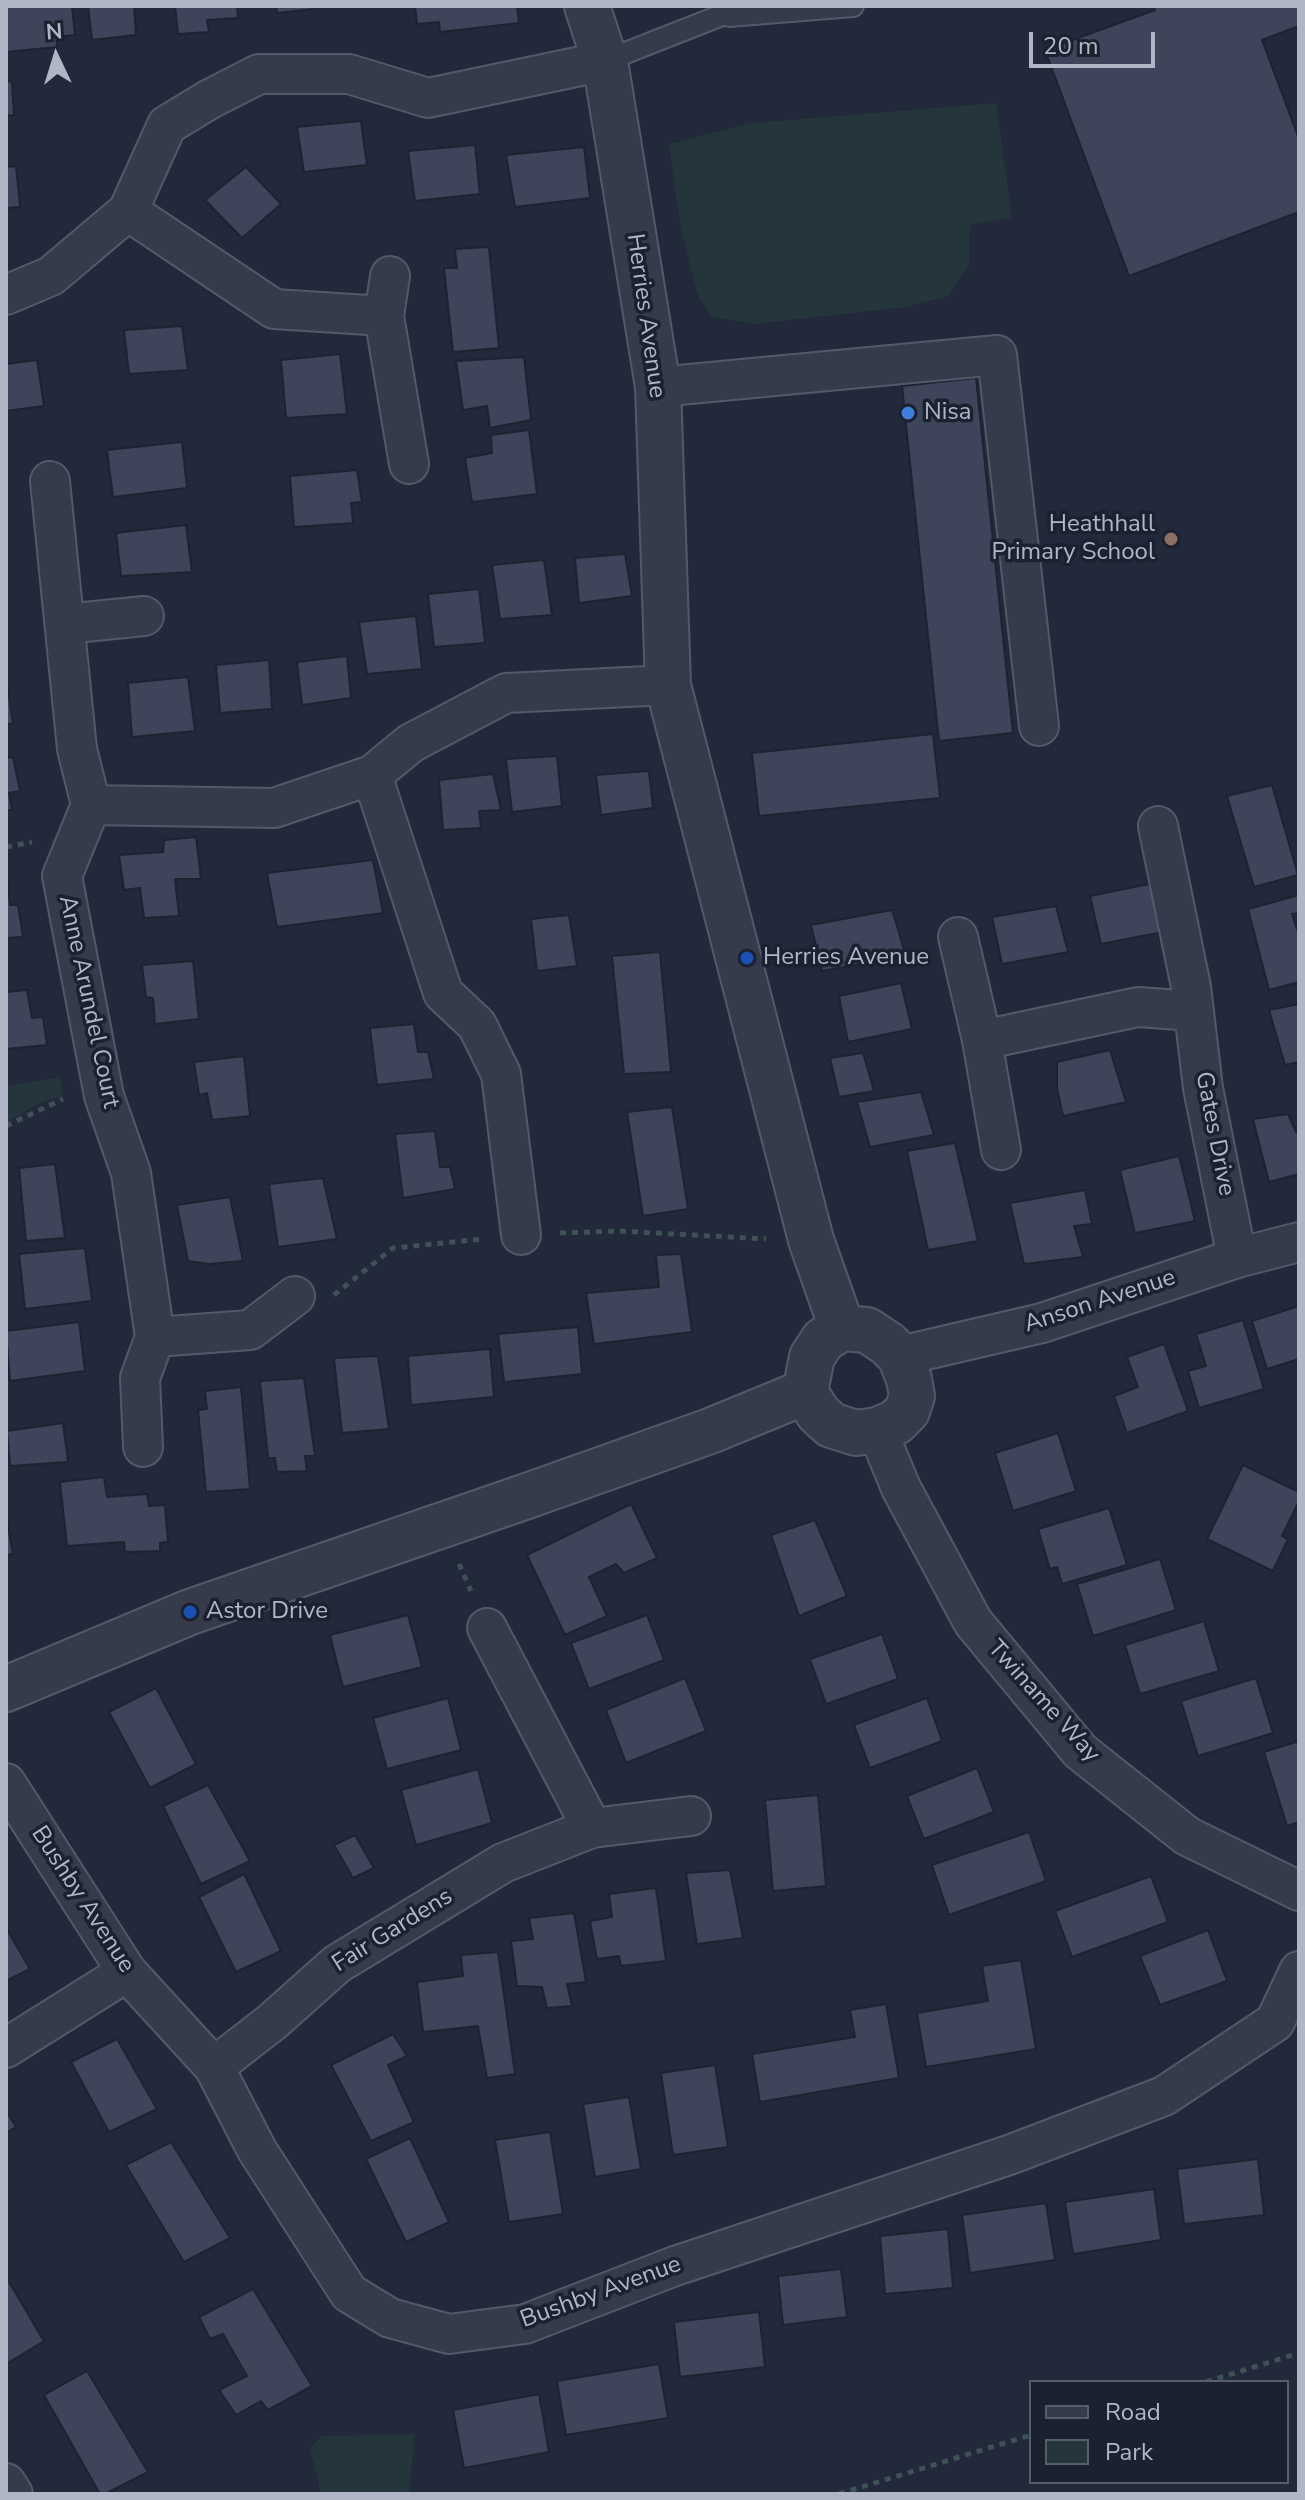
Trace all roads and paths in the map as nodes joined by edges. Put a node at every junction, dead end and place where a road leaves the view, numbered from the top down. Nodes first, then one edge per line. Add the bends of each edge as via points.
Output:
1 (587, 6) edge
2 (745, 6) edge
3 (853, 6) edge
4 (717, 17) junction
5 (605, 61) junction
6 (128, 211) junction
7 (390, 276) dead end
8 (6, 295) edge
9 (384, 316) junction
10 (658, 387) junction
11 (409, 464) dead end
12 (50, 481) dead end
13 (144, 616) dead end
14 (65, 624) junction
15 (668, 685) junction
16 (1039, 726) dead end
17 (372, 775) junction
18 (91, 805) junction
19 (1158, 826) dead end
20 (958, 937) dead end
21 (1194, 1011) junction
22 (982, 1040) junction
23 (101, 1083) junction
24 (6, 1126) edge
25 (1001, 1150) dead end
26 (521, 1235) junction
27 (811, 1240) junction
28 (1299, 1242) edge
29 (1237, 1258) junction
30 (295, 1296) joint
31 (842, 1328) junction
32 (155, 1337) junction
33 (900, 1356) junction
34 (805, 1392) junction
35 (877, 1430) junction
36 (143, 1447) dead end
37 (443, 1526) junction
38 (487, 1628) joint
39 (6, 1689) edge
40 (6, 1783) edge
41 (691, 1816) dead end
42 (592, 1828) junction
43 (1299, 1891) edge
44 (1299, 1971) edge
45 (127, 1972) junction
46 (6, 2048) edge
47 (214, 2067) junction
48 (1299, 2353) edge
49 (1212, 2380) edge
50 (1029, 2436) edge
51 (6, 2483) edge
52 (13, 2494) edge
53 (839, 2494) edge

1 - 5 street, Herries Avenue
2 - 4 lane
3 - 4 lane
4 - 5 lane
5 - 6 street via 428,98 349,74 259,74 167,125
5 - 10 street, Herries Avenue
6 - 8 street via 51,276
6 - 9 street via 274,309
7 - 9 street
9 - 11 street
10 - 15 street, Herries Avenue
10 - 16 street via 997,355
12 - 14 street
13 - 14 street
14 - 18 street via 77,749
15 - 17 street via 506,693 411,743
15 - 27 street, Herries Avenue
17 - 18 street via 274,808
17 - 26 street via 443,993 477,1025 501,1074
18 - 23 street, Anne Arundel Court via 62,876
19 - 21 street, Gates Drive
20 - 22 street
21 - 22 street via 1138,1007
21 - 29 street, Gates Drive via 1203,1088
22 - 25 street
23 - 24 path
23 - 32 street, Anne Arundel Court via 131,1173
26 - 27 path via 618,1231
26 - 30 path via 393,1248 335,1295
27 - 31 street, Herries Avenue
28 - 29 street, Anson Avenue
29 - 33 street, Anson Avenue via 1042,1323
30 - 32 street via 250,1330
31 - 33 street via 867,1330
31 - 34 street via 823,1340 812,1357
32 - 36 street via 140,1378 125,1391
33 - 35 street via 912,1396 896,1422
34 - 35 street via 831,1425 856,1433
34 - 37 street
35 - 43 street, Twiname Way via 901,1488 973,1622 1080,1751 1187,1836
37 - 38 path
37 - 39 street via 190,1612
38 - 42 street
40 - 45 street, Bushby Avenue
41 - 42 street, Fair Gardens
42 - 47 street, Fair Gardens via 503,1863 337,1964
44 - 47 street, Bushby Avenue via 1275,2022 1164,2096 1009,2155 675,2266 525,2324 449,2334 390,2318 349,2293 257,2150
45 - 46 street
45 - 47 street, Bushby Avenue
48 - 49 path
50 - 53 path
51 - 52 street

